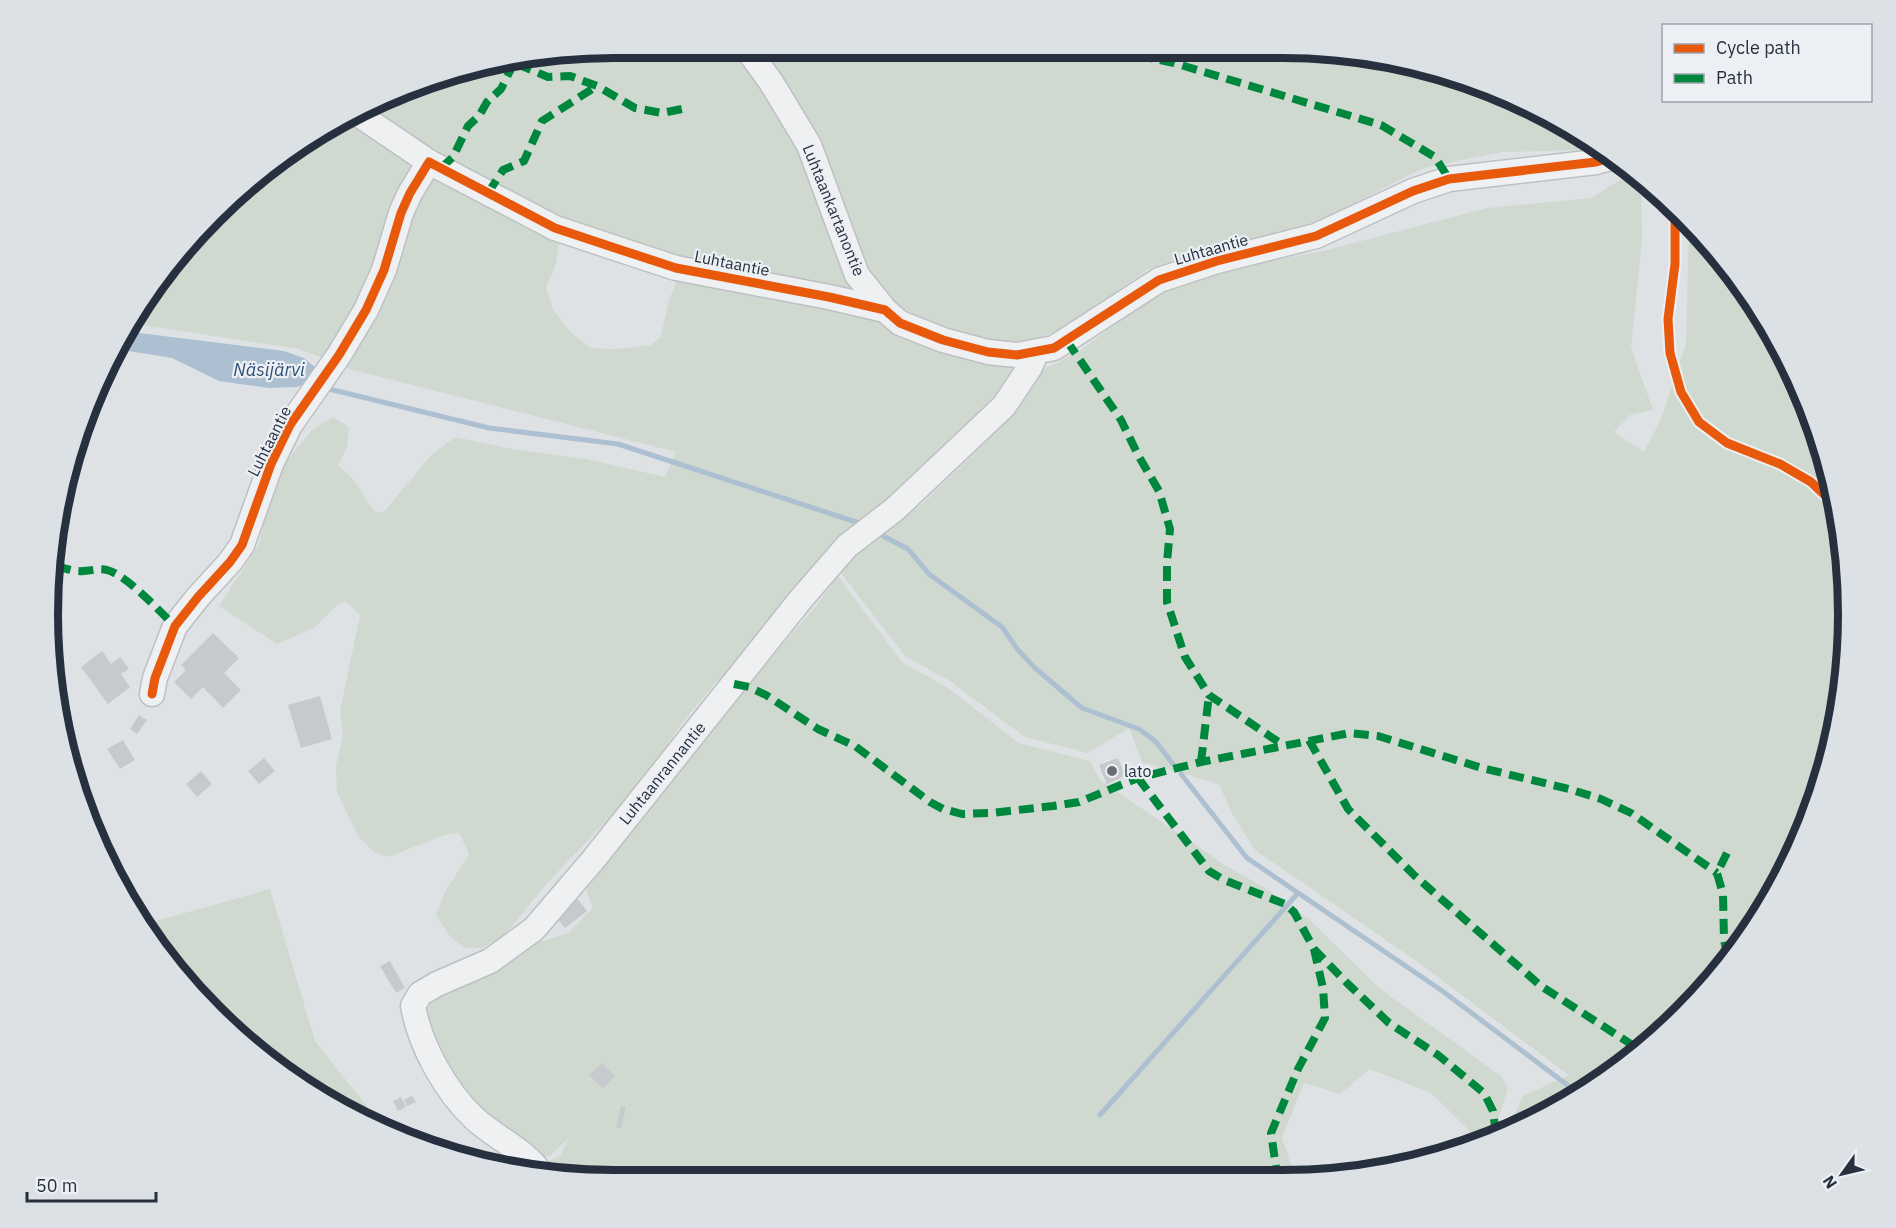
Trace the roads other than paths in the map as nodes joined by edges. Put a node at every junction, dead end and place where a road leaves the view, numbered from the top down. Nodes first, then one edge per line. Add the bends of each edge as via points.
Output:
1 (754, 58) edge
2 (364, 118) edge
3 (1602, 160) edge
4 (429, 162) junction
5 (885, 310) junction
6 (1036, 353) junction
7 (152, 694) dead end
8 (533, 1164) edge

1 - 5 street, Luhtaankartanontie via 809,144 857,275
2 - 4 street
3 - 6 street, Luhtaantie via 1449,179 1422,188 1316,236 1159,280 1066,341
4 - 5 street, Luhtaantie via 555,228 676,268
4 - 7 street, Luhtaantie via 401,213 384,270 366,310 290,425 271,464 242,545 175,626
5 - 6 street, Luhtaantie via 900,323 943,340 988,352
6 - 8 street, Luhtaanrannantie via 1004,406 895,509 847,546 801,598 534,929 490,961 420,994 413,1006 416,1021 428,1054 450,1090 474,1118

